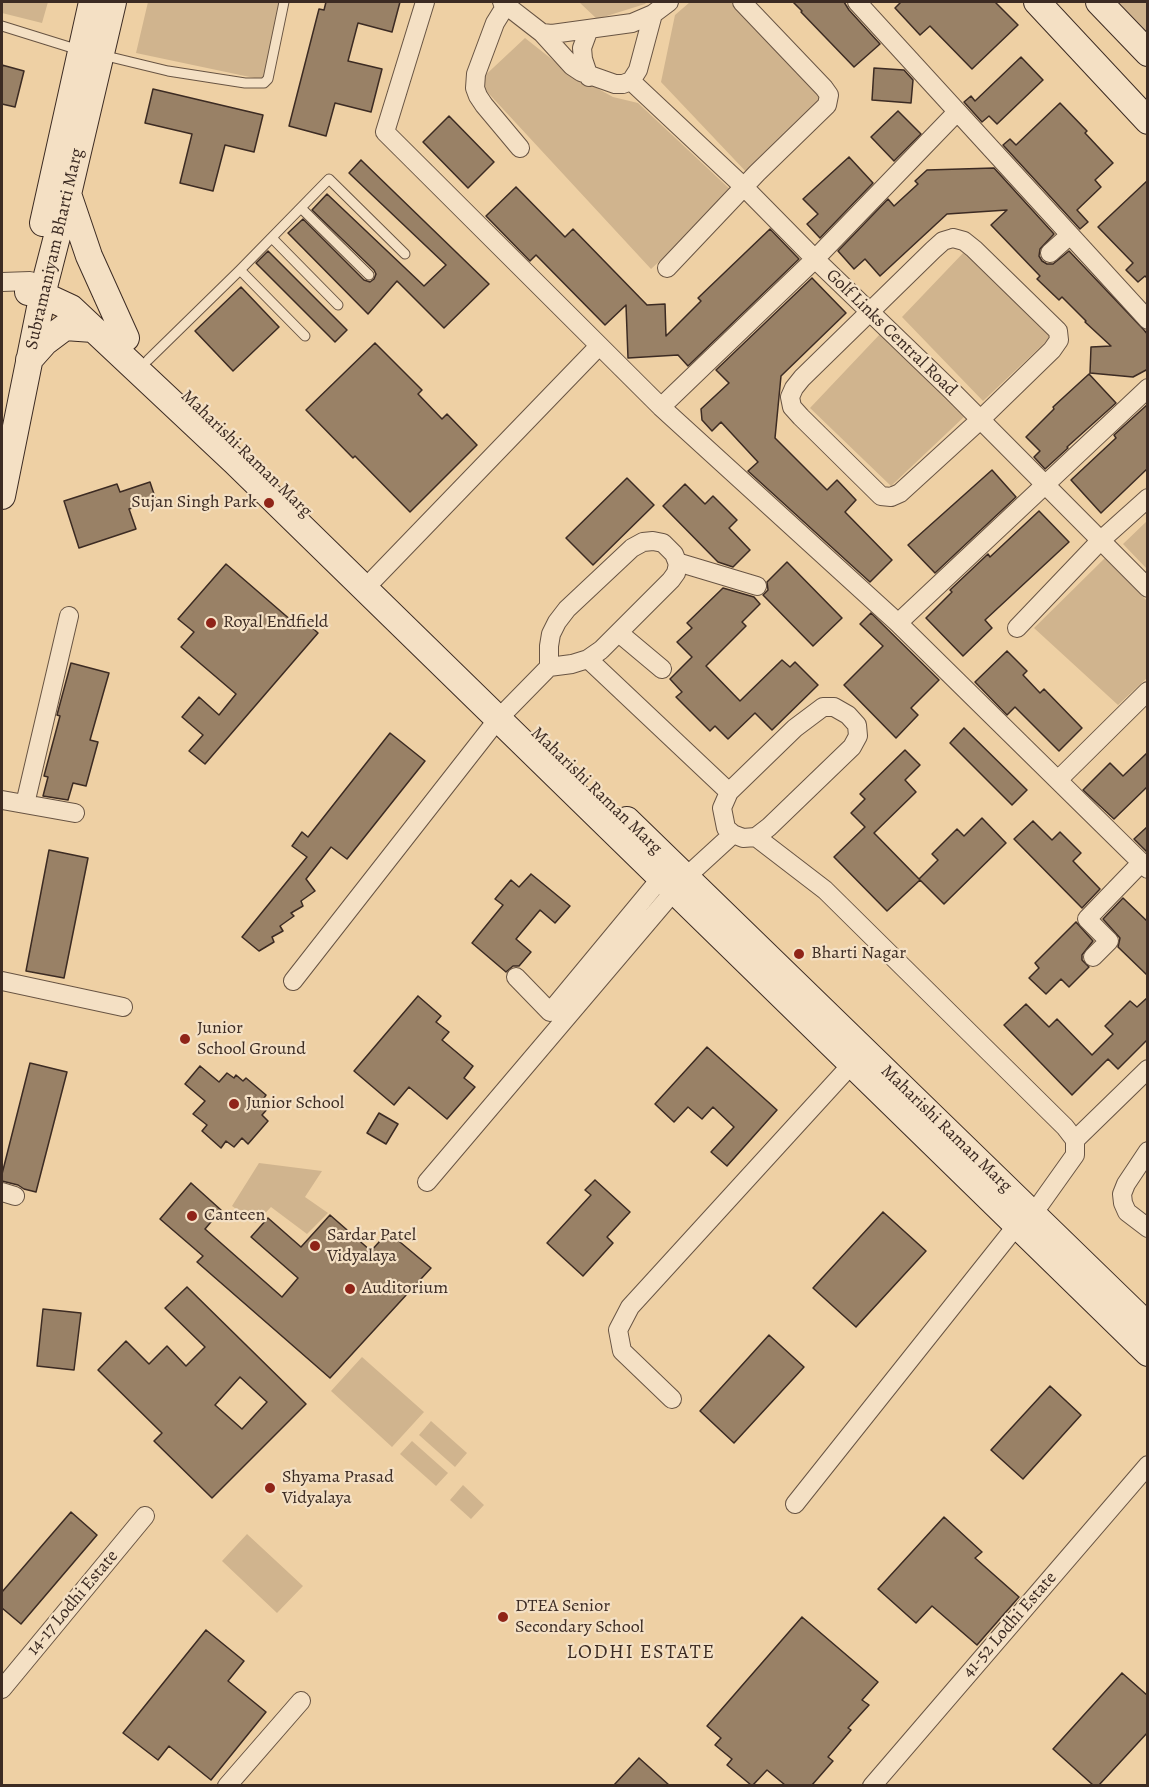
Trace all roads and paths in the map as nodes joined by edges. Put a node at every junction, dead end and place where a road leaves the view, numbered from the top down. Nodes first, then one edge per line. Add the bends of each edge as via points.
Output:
1 (92, 2) edge
2 (113, 2) edge
3 (284, 2) edge
4 (425, 2) edge
5 (505, 2) edge
6 (669, 2) edge
7 (742, 2) edge
8 (857, 2) edge
9 (1037, 2) edge
10 (1099, 2) edge
11 (653, 14) junction
12 (2, 26) edge
13 (589, 29) junction
14 (542, 33) junction
15 (91, 52) junction
16 (1148, 53) edge
17 (589, 76) junction
18 (631, 81) junction
19 (957, 112) junction
20 (1148, 120) edge
21 (520, 148) dead end
22 (744, 187) junction
23 (68, 194) junction
24 (301, 208) junction
25 (1070, 236) junction
26 (272, 238) junction
27 (1050, 253) dead end
28 (405, 254) dead end
29 (815, 259) junction
30 (667, 268) dead end
31 (240, 270) junction
32 (369, 274) dead end
33 (2, 282) edge
34 (36, 287) junction
35 (338, 305) dead end
36 (870, 312) junction
37 (1148, 320) edge
38 (93, 329) junction
39 (305, 336) dead end
40 (126, 338) junction
41 (599, 346) junction
42 (29, 360) junction
43 (148, 360) junction
44 (1148, 388) edge
45 (661, 407) junction
46 (2, 414) edge
47 (980, 420) junction
48 (1045, 486) junction
49 (2, 496) edge
50 (1148, 498) edge
51 (1100, 541) junction
52 (677, 562) junction
53 (375, 579) junction
54 (757, 586) dead end
55 (1148, 588) edge
56 (69, 616) dead end
57 (898, 622) junction
58 (1017, 628) dead end
59 (619, 633) junction
60 (588, 659) junction
61 (549, 667) junction
62 (662, 669) dead end
63 (1148, 691) edge
64 (503, 714) junction
65 (1058, 780) junction
66 (729, 792) junction
67 (2, 800) edge
68 (25, 804) junction
69 (75, 813) dead end
70 (733, 834) junction
71 (756, 837) junction
72 (1144, 866) edge
73 (674, 882) junction
74 (1093, 957) dead end
75 (516, 977) dead end
76 (2, 981) edge
77 (293, 981) dead end
78 (123, 1007) dead end
79 (851, 1065) junction
80 (1148, 1069) edge
81 (1075, 1140) junction
82 (1148, 1151) edge
83 (427, 1182) dead end
84 (1025, 1219) junction
85 (1148, 1228) edge
86 (1148, 1326) edge
87 (1148, 1353) edge
88 (672, 1399) dead end
89 (1148, 1465) edge
90 (795, 1504) dead end
91 (145, 1516) dead end
92 (2, 1689) edge
93 (301, 1701) dead end
94 (227, 1785) edge
95 (872, 1785) edge

1 - 15 main road, Subramaniyam Bharti Marg
2 - 15 main road, Subramaniyam Bharti Marg
3 - 15 lane via 264,83 168,71
4 - 41 street via 385,132
5 - 14 street
5 - 21 street via 476,74 475,88
6 - 11 street
7 - 22 street via 829,95 822,111
8 - 19 street
9 - 20 main road
10 - 16 main road
11 - 13 street
11 - 18 street via 638,70
12 - 15 lane
13 - 14 street
13 - 17 street via 582,48
14 - 17 street via 572,66
15 - 23 main road, Subramaniyam Bharti Marg
15 - 34 main road, Subramaniyam Bharti Marg
17 - 18 street via 615,84
18 - 22 street, Golf Links Central Road
19 - 25 street
19 - 29 street
22 - 29 street, Golf Links Central Road
22 - 30 street
23 - 34 main road, Subramaniyam Bharti Marg
23 - 40 main road via 89,256
24 - 26 lane
24 - 28 lane via 329,179
24 - 32 lane
25 - 27 street
25 - 37 street
26 - 31 lane
26 - 35 lane
29 - 36 street, Golf Links Central Road
29 - 45 street
31 - 39 lane
31 - 43 lane
33 - 34 street
34 - 38 main road, Maharishi Raman Marg via 71,308
34 - 40 main road, Maharishi Raman Marg via 69,291
34 - 42 main road, Subramaniyam Bharti Marg
34 - 46 main road, Subramaniyam Bharti Marg
36 - 47 street, Golf Links Central Road
36 - 47 street via 943,241 964,241 983,257 1058,331 1059,340
36 - 47 street via 802,378 790,398 801,417 872,489 881,496 900,493
38 - 42 main road via 65,327
38 - 64 main road, Maharishi Raman Marg
40 - 43 main road, Maharishi Raman Marg
41 - 45 street
41 - 53 street
42 - 49 main road, Subramaniyam Bharti Marg
43 - 53 main road, Maharishi Raman Marg
44 - 48 street
45 - 57 street
47 - 48 street, Golf Links Central Road
48 - 51 street, Golf Links Central Road
48 - 57 street
50 - 51 street
51 - 55 street, Golf Links Central Road
51 - 58 street
52 - 54 street
52 - 59 street via 671,580
52 - 61 street via 663,543 643,542 632,548 557,622 551,634
53 - 64 main road, Maharishi Raman Marg
56 - 68 street
57 - 65 street
59 - 60 street
59 - 62 street
60 - 61 street
60 - 66 street
61 - 64 street
63 - 65 street
64 - 73 main road, Maharishi Raman Marg
64 - 77 street
65 - 72 street
66 - 70 street via 723,808 726,828
66 - 71 street via 795,728 823,707 834,706 857,724 858,736 852,747
67 - 68 street
68 - 69 street
70 - 71 street
70 - 73 street
71 - 81 street via 825,890
72 - 74 street via 1087,919 1109,941
73 - 75 street via 550,1012
73 - 79 main road, Maharishi Raman Marg
73 - 83 street
73 - 84 main road, Maharishi Raman Marg
76 - 78 street
79 - 84 main road, Maharishi Raman Marg
79 - 88 street via 630,1307 618,1330 622,1351
80 - 81 street
81 - 84 street via 1075,1155
82 - 85 street via 1122,1194 1127,1212
84 - 86 main road, Maharishi Raman Marg
84 - 87 main road, Maharishi Raman Marg
84 - 90 street
89 - 95 street, 41-52 Lodhi Estate
91 - 92 street, 14-17 Lodhi Estate
93 - 94 street

